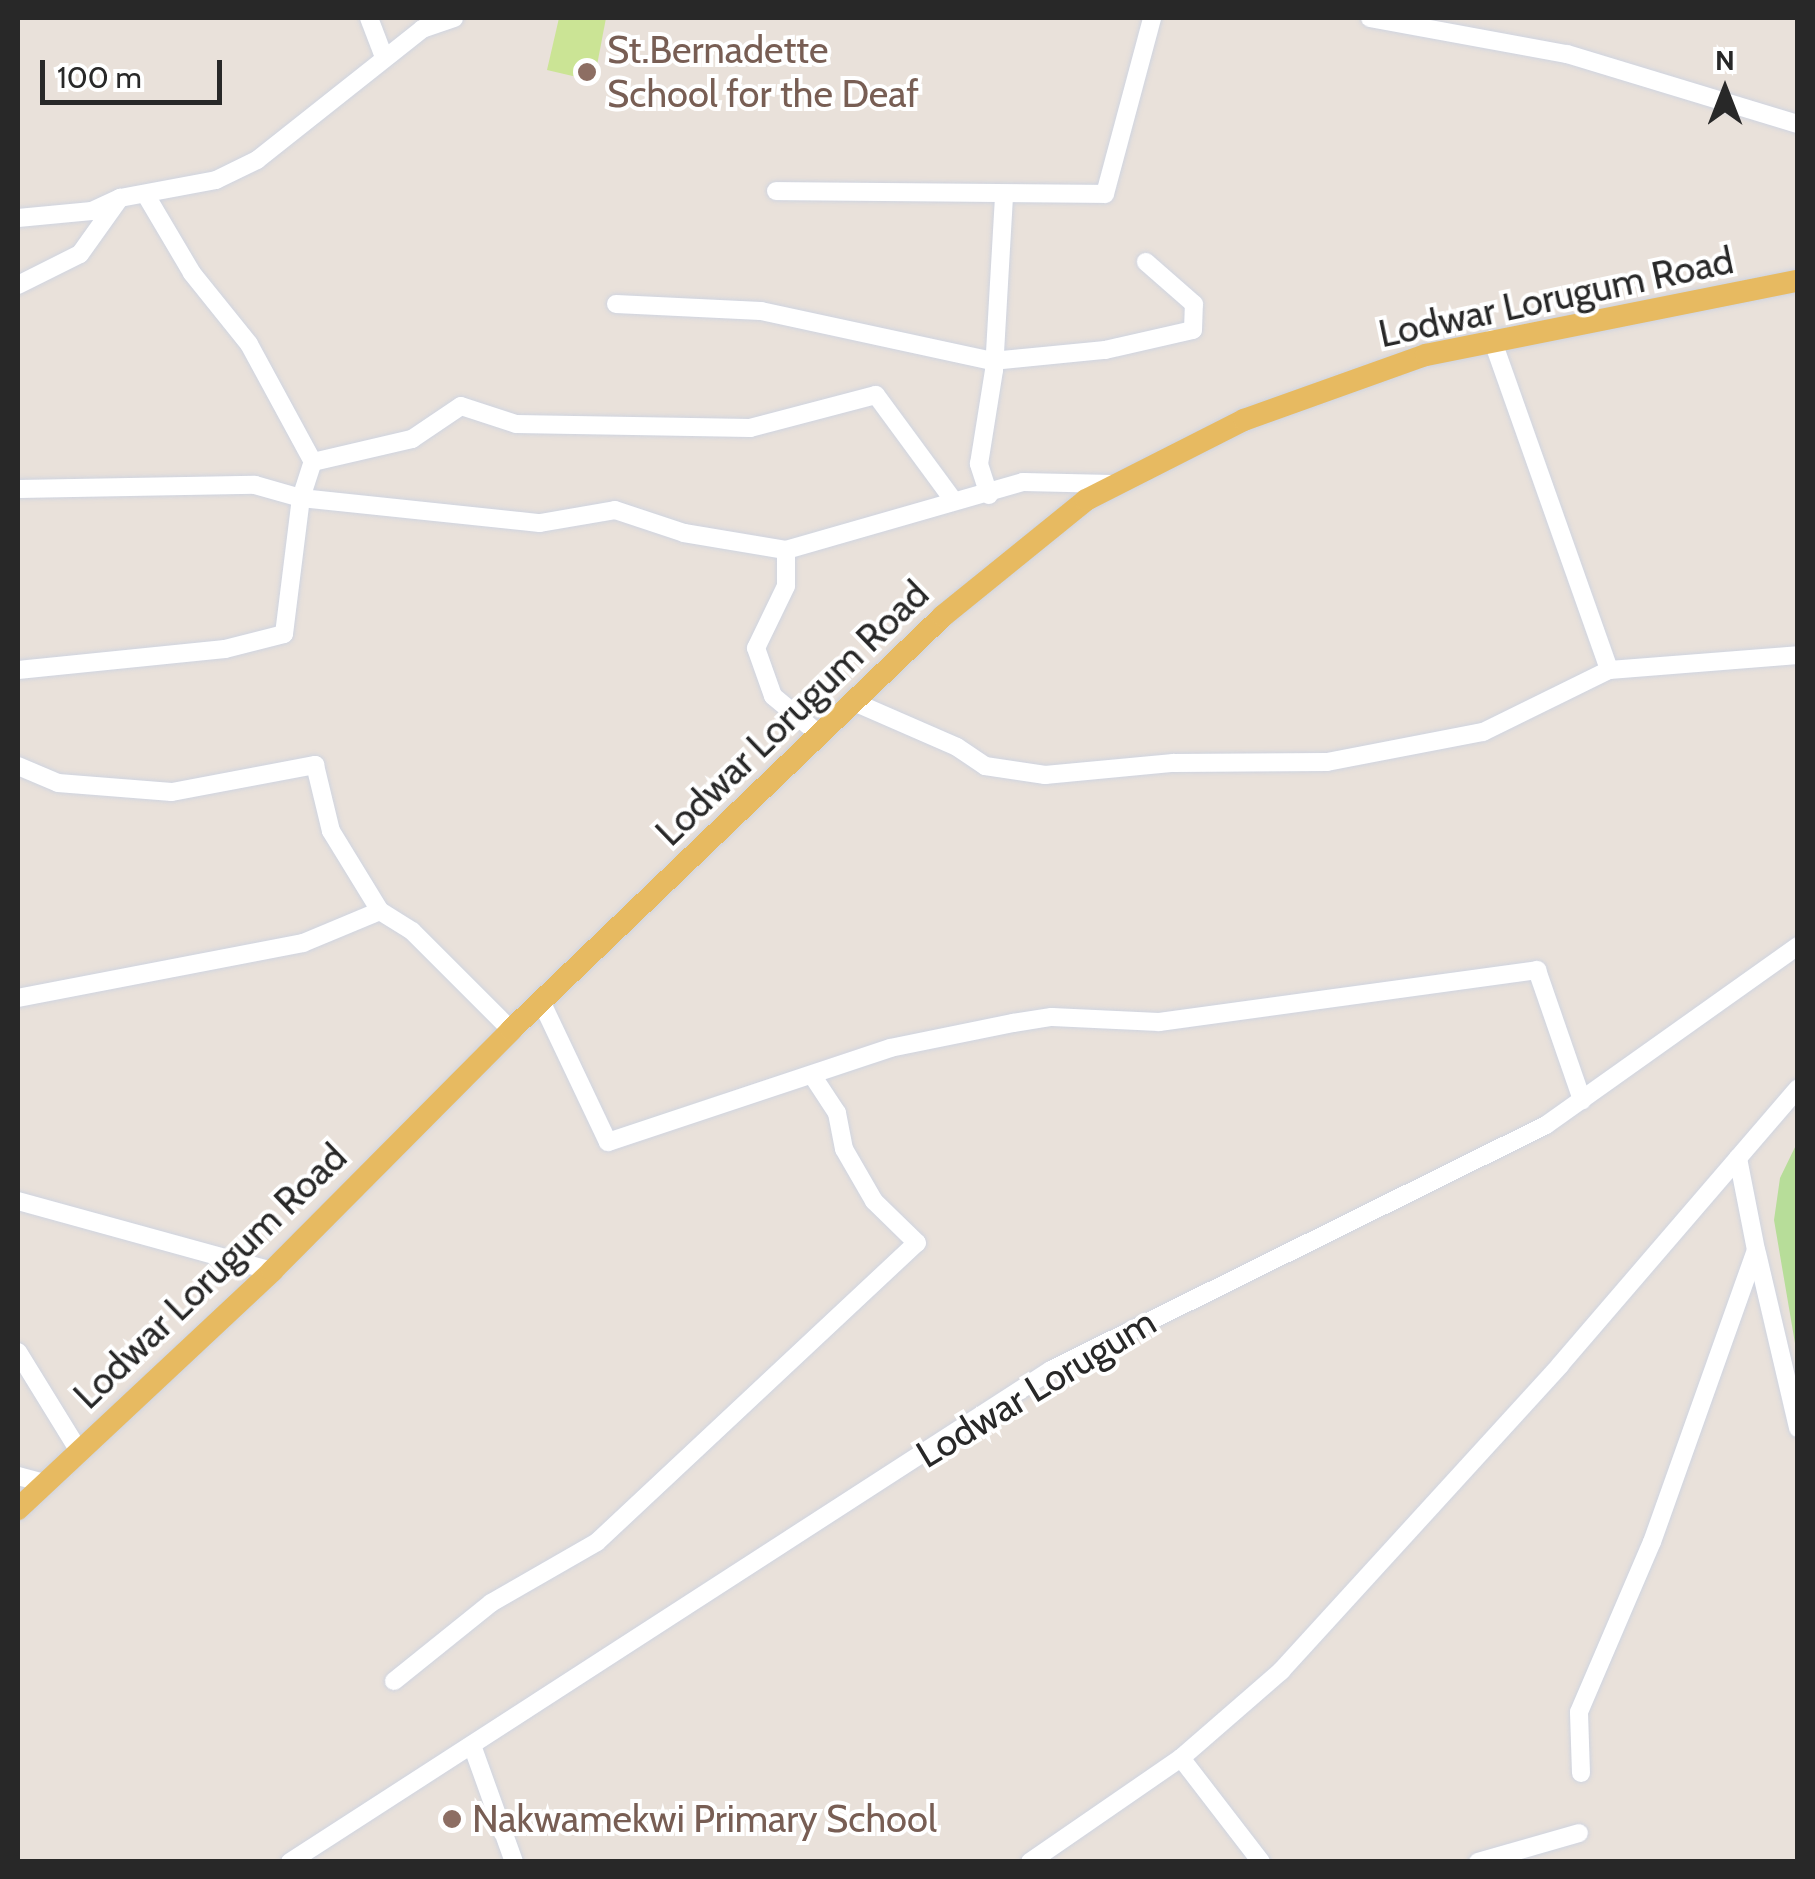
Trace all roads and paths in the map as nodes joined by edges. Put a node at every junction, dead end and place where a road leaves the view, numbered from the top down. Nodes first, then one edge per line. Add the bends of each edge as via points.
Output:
1 (369, 18) edge
2 (454, 18) edge
3 (1152, 18) edge
4 (1374, 18) edge
5 (384, 57) junction
6 (1798, 124) edge
7 (776, 190) dead end
8 (1004, 195) junction
9 (120, 198) junction
10 (147, 198) junction
11 (18, 218) edge
12 (1146, 262) dead end
13 (1798, 281) edge
14 (18, 286) edge
15 (616, 304) dead end
16 (1492, 340) junction
17 (992, 361) junction
18 (313, 462) junction
19 (1112, 484) junction
20 (18, 489) edge
21 (989, 495) junction
22 (301, 498) junction
23 (953, 500) junction
24 (786, 550) junction
25 (1798, 655) edge
26 (18, 670) edge
27 (1609, 670) junction
28 (854, 702) junction
29 (820, 735) junction
30 (18, 766) edge
31 (380, 910) junction
32 (1798, 946) edge
33 (18, 998) edge
34 (541, 1001) junction
35 (511, 1030) junction
36 (812, 1075) junction
37 (1798, 1088) edge
38 (1582, 1100) junction
39 (1738, 1158) junction
40 (18, 1202) edge
41 (1756, 1250) junction
42 (272, 1271) junction
43 (18, 1352) edge
44 (1798, 1428) edge
45 (79, 1451) junction
46 (18, 1476) edge
47 (45, 1482) junction
48 (18, 1508) edge
49 (394, 1681) dead end
50 (473, 1748) junction
51 (1181, 1758) junction
52 (1581, 1773) dead end
53 (1579, 1832) dead end
54 (1037, 1859) edge
55 (296, 1860) edge
56 (514, 1862) edge
57 (1261, 1862) edge
58 (1478, 1862) edge

1 - 5 street
2 - 5 street via 422,28
3 - 8 street via 1106,194
4 - 6 street via 1567,54
5 - 10 street via 257,160 216,180
7 - 8 street
8 - 17 street
9 - 10 street
9 - 11 street via 92,211
9 - 14 street via 80,254
10 - 18 street via 192,272 249,344
12 - 17 street via 1194,304 1194,330 1105,350
13 - 16 main road, Lodwar Lorugum Road
15 - 17 street via 761,311
16 - 19 main road, Lodwar Lorugum Road via 1426,355 1244,420
16 - 27 street
17 - 21 street via 979,464
18 - 22 street
18 - 23 street via 412,439 461,406 516,424 750,428 876,395
19 - 21 street via 1023,482
19 - 28 main road, Lodwar Lorugum Road via 1021,547
20 - 22 street via 256,484
21 - 23 street
22 - 24 street via 540,523 615,510 684,533
22 - 26 street via 284,634 224,648
23 - 24 street
24 - 29 street via 786,586 756,648 773,696
25 - 27 street
27 - 28 street via 1483,732 1420,748 1326,762 1173,763 1045,774 985,766
28 - 29 main road, Lodwar Lorugum Road
29 - 34 main road, Lodwar Lorugum Road
30 - 31 street via 58,783 172,792 314,766 331,831
31 - 33 street via 303,942
31 - 35 street via 412,931
32 - 38 street, Lodwar Lorugum
34 - 35 main road, Lodwar Lorugum Road
34 - 36 street via 608,1142
35 - 42 main road, Lodwar Lorugum Road
36 - 38 street via 890,1048 1013,1022 1159,1022 1537,970
36 - 49 street via 837,1113 844,1149 874,1200 917,1243 597,1542 492,1603
37 - 39 street
38 - 50 street, Lodwar Lorugum via 1505,1147 1072,1358
39 - 41 street
39 - 51 street via 1342,1609
40 - 42 street
41 - 44 street
41 - 52 street via 1652,1542 1579,1712
42 - 45 main road, Lodwar Lorugum Road
43 - 45 street
45 - 47 main road, Lodwar Lorugum Road
46 - 47 street
47 - 48 main road, Lodwar Lorugum Road
50 - 55 street, Lodwar Lorugum
50 - 56 street
51 - 54 street
51 - 57 street
53 - 58 street

